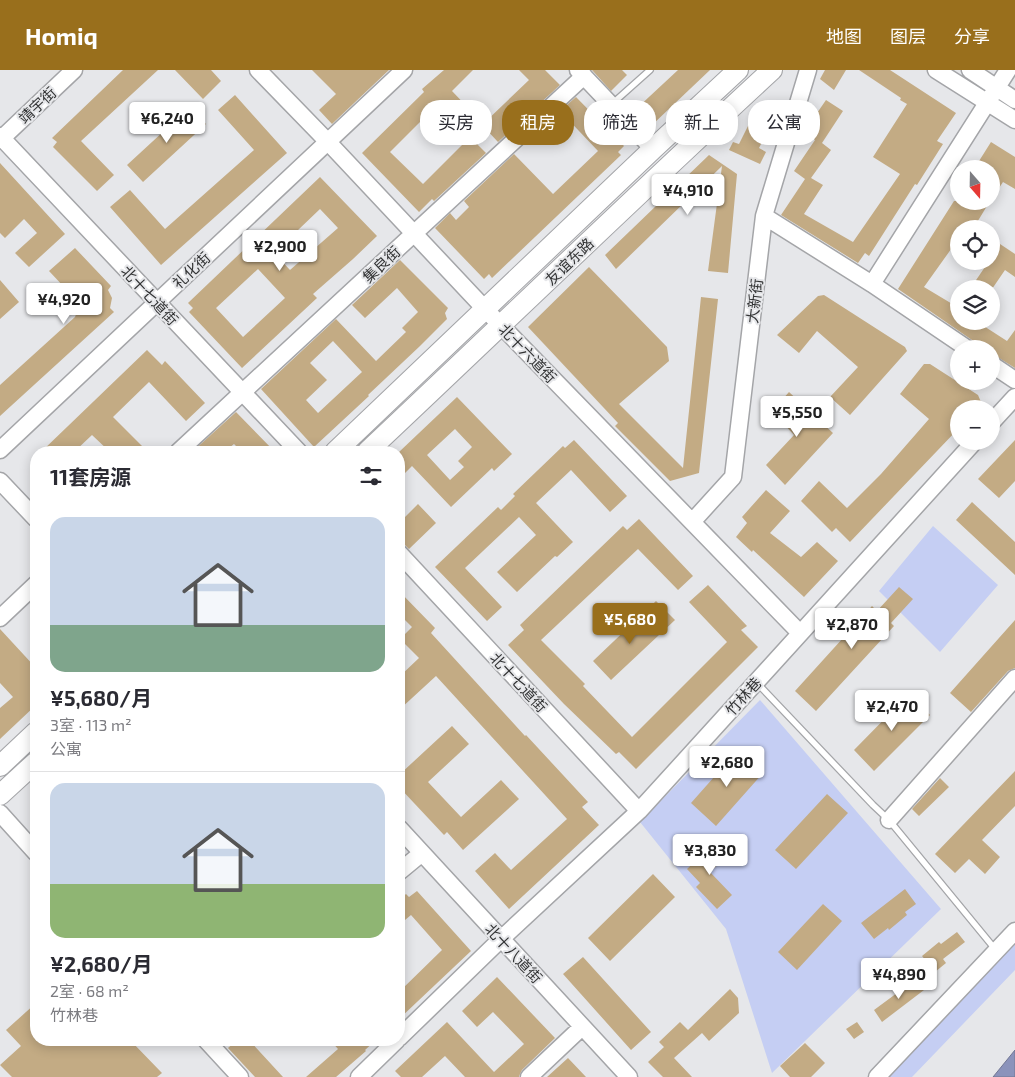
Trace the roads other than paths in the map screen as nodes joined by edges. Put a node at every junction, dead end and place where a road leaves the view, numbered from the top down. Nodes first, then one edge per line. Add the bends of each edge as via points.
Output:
1 (74, 70) edge
2 (258, 70) edge
3 (404, 70) edge
4 (650, 70) edge
5 (738, 70) edge
6 (772, 70) edge
7 (808, 70) edge
8 (936, 70) edge
9 (970, 70) edge
10 (1008, 70) edge
11 (581, 73) edge
12 (996, 88) junction
13 (606, 100) edge
14 (617, 100) edge
15 (1015, 100) edge
16 (987, 102) junction
17 (1015, 120) edge
18 (1, 138) edge
19 (328, 142) junction
20 (648, 145) edge
21 (653, 150) junction
22 (764, 216) junction
23 (414, 234) junction
24 (872, 284) junction
25 (157, 302) junction
26 (485, 309) junction
27 (502, 326) junction
28 (955, 340) edge
29 (1000, 370) edge
30 (1015, 380) edge
31 (242, 393) junction
32 (1015, 397) edge
33 (1000, 413) edge
34 (185, 446) edge
35 (293, 446) edge
36 (341, 446) edge
37 (373, 446) edge
38 (0, 450) edge
39 (966, 450) edge
40 (0, 481) edge
41 (30, 513) edge
42 (692, 522) junction
43 (405, 559) edge
44 (30, 590) edge
45 (0, 618) edge
46 (800, 633) junction
47 (1015, 678) edge
48 (756, 682) junction
49 (30, 738) edge
50 (0, 766) edge
51 (30, 768) edge
52 (0, 795) edge
53 (639, 811) junction
54 (0, 812) edge
55 (889, 820) junction
56 (405, 835) edge
57 (30, 845) edge
58 (422, 853) junction
59 (405, 867) edge
60 (1015, 931) edge
61 (502, 940) junction
62 (996, 950) junction
63 (582, 1027) junction
64 (405, 1032) edge
65 (212, 1046) edge
66 (391, 1046) edge
67 (240, 1077) edge
68 (358, 1077) edge
69 (529, 1077) edge
70 (629, 1077) edge
71 (877, 1077) edge

1 - 18 street, 靖宇街
2 - 19 street, 北十六道街
3 - 19 street, 礼化街
4 - 14 lane
5 - 21 highway, 友谊东路
6 - 27 highway, 友谊东路
7 - 22 street, 大新街
8 - 16 street
9 - 12 street
10 - 12 street
11 - 13 street
11 - 23 street, 集良街
12 - 15 street
12 - 16 street
16 - 17 street
16 - 24 street
18 - 25 street, 北十七道街
19 - 23 street, 北十六道街
19 - 25 street, 礼化街
20 - 21 street
21 - 26 highway, 友谊东路
22 - 24 street
22 - 42 street, 大新街 via 734,477
23 - 26 street, 北十六道街
23 - 31 street, 集良街
24 - 28 street
25 - 31 street, 北十七道街
25 - 38 street, 礼化街
26 - 27 street, 北十六道街
26 - 36 highway, 友谊东路
27 - 37 highway, 友谊东路
27 - 42 street, 北十六道街
29 - 30 street
31 - 34 street, 集良街
31 - 35 street, 北十七道街
32 - 33 street
39 - 46 street, 竹林巷
40 - 41 street
42 - 46 street, 北十六道街
43 - 53 street, 北十七道街
44 - 45 street
46 - 48 street, 竹林巷
47 - 55 street
48 - 53 street, 竹林巷
48 - 55 lane
49 - 50 highway
51 - 52 highway
53 - 61 street, 竹林巷
54 - 57 street
55 - 62 lane
56 - 58 street, 北十八道街
58 - 59 street
58 - 61 street, 北十八道街
60 - 62 street
61 - 63 street, 北十八道街
61 - 64 street, 竹林巷
62 - 71 street
63 - 69 street
63 - 70 street, 北十八道街
65 - 67 street
66 - 68 street, 竹林巷

